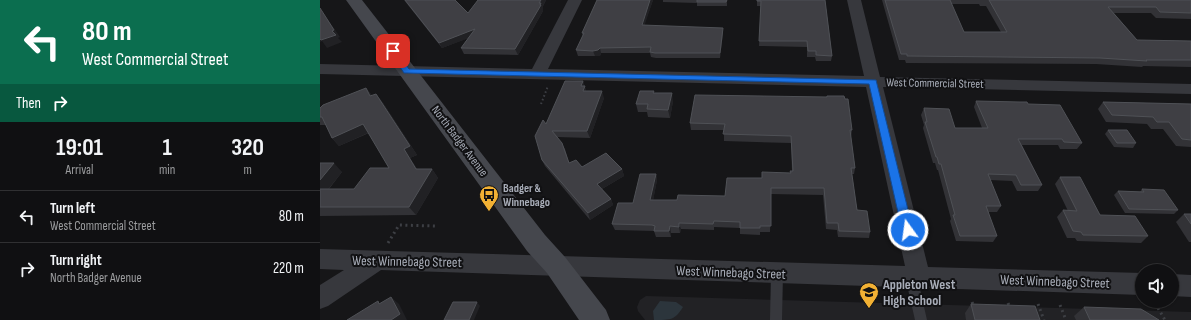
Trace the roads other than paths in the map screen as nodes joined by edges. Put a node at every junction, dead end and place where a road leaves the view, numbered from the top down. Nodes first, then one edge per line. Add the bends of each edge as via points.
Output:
1 (354, 0) edge
2 (575, 0) edge
3 (854, 0) edge
4 (320, 69) edge
5 (407, 71) junction
6 (544, 78) junction
7 (873, 82) junction
8 (1191, 89) edge
9 (320, 259) edge
10 (377, 261) junction
11 (556, 265) junction
12 (777, 273) junction
13 (915, 277) junction
14 (1135, 284) edge
15 (1179, 286) edge
16 (1191, 286) edge
17 (320, 298) edge
18 (596, 320) edge
19 (776, 320) edge
20 (921, 320) edge

1 - 5 main road, North Badger Avenue
2 - 6 street
3 - 7 street
4 - 5 street, West Commercial Street
5 - 6 street, West Commercial Street
5 - 11 main road, North Badger Avenue via 536,243
6 - 7 street, West Commercial Street
7 - 8 street, West Commercial Street
7 - 13 street
9 - 10 street, West Winnebago Street
10 - 11 street, West Winnebago Street
10 - 17 street
11 - 12 street, West Winnebago Street
11 - 18 main road, North Badger Avenue
12 - 13 street, West Winnebago Street
12 - 19 lane
13 - 14 street, West Winnebago Street
13 - 20 lane
15 - 16 street

